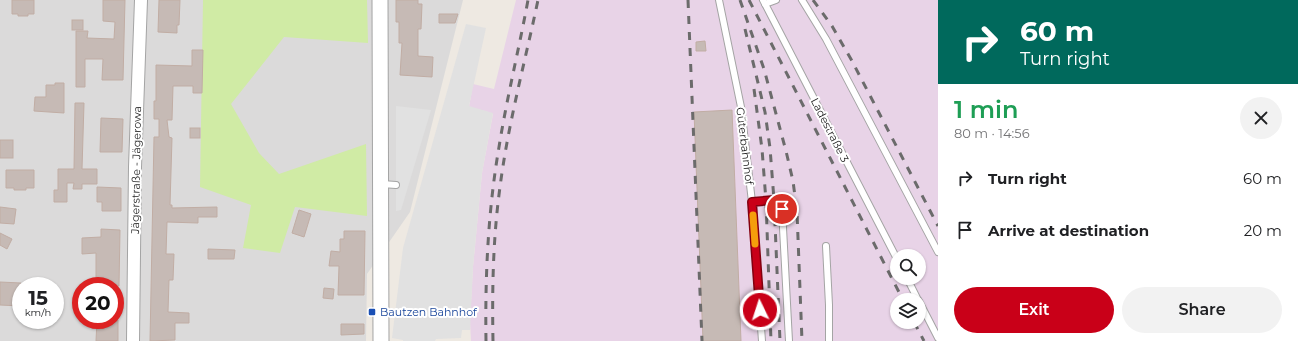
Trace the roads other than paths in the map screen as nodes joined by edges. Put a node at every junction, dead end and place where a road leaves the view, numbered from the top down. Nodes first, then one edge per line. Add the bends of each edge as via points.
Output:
1 (140, 0) edge
2 (380, 0) edge
3 (720, 0) edge
4 (776, 0) edge
5 (802, 0) edge
6 (764, 2) edge
7 (752, 202) junction
8 (826, 246) dead end
9 (892, 249) edge
10 (938, 252) edge
11 (926, 315) edge
12 (938, 338) edge
13 (830, 340) edge
14 (132, 341) edge
15 (381, 341) edge
16 (762, 341) edge
17 (789, 341) edge

1 - 14 street, Jägerstraße - Jägerowa
2 - 15 street via 388,184
3 - 7 lane, Güterbahnhof via 741,107
4 - 6 lane
5 - 10 lane via 826,39
6 - 9 lane, Ladestraße 3
7 - 16 lane, Güterbahnhof
7 - 17 lane via 774,200 782,209
8 - 13 lane
11 - 12 lane

